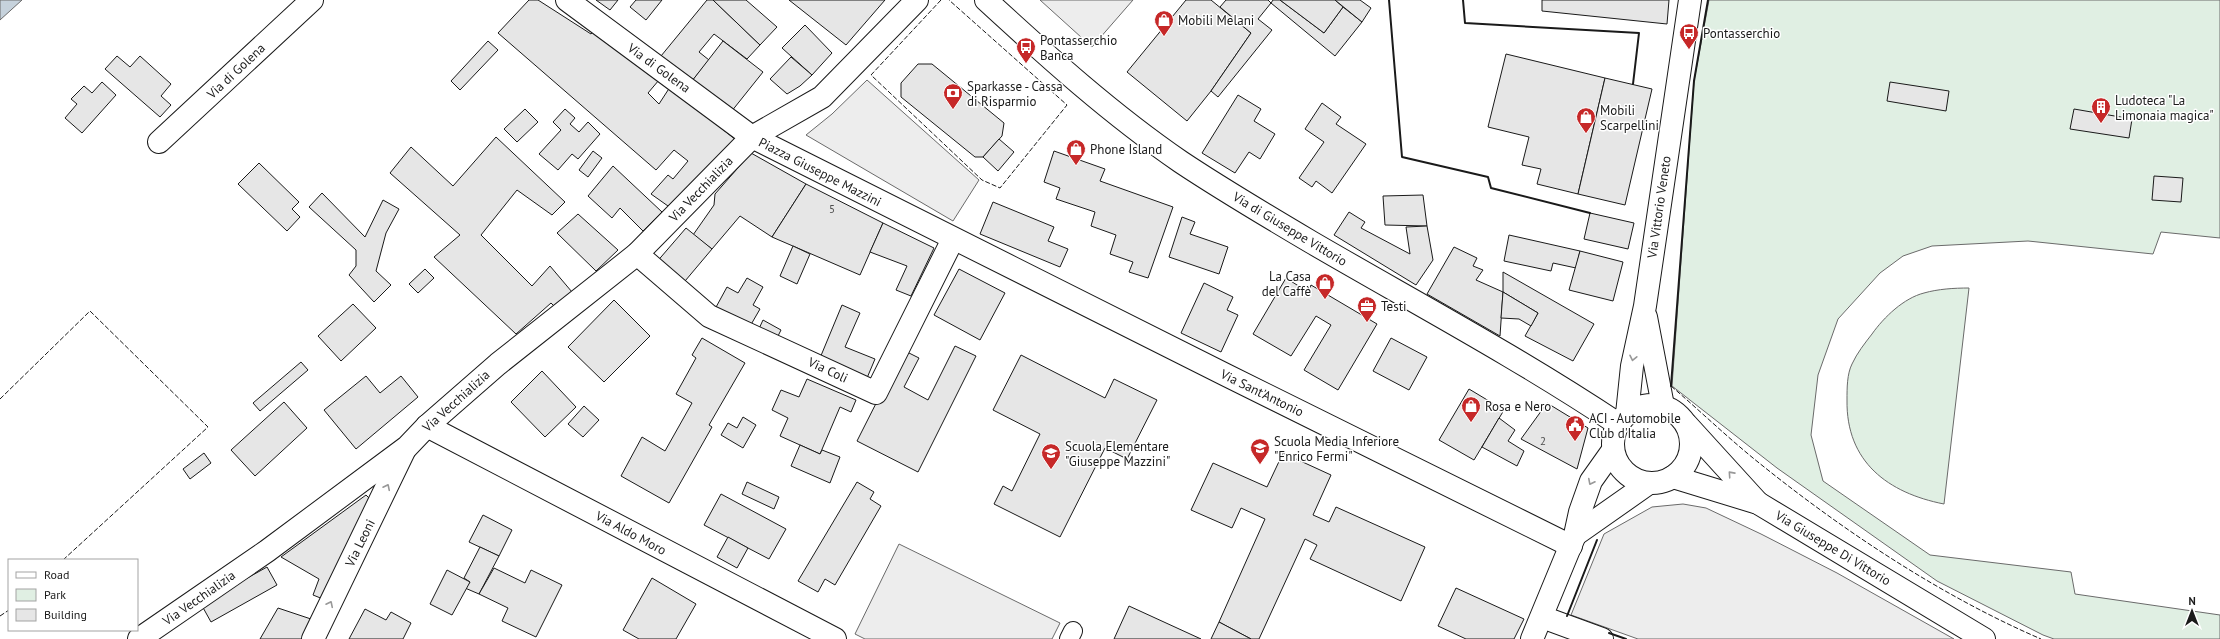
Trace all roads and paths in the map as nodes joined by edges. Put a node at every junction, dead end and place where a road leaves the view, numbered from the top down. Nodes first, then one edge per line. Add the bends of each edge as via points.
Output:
1 (312, 0) edge
2 (567, 0) edge
3 (917, 0) edge
4 (986, 0) edge
5 (1690, 0) edge
6 (752, 137) junction
7 (159, 142) dead end
8 (953, 239) junction
9 (637, 254) junction
10 (1645, 306) junction
11 (1663, 406) junction
12 (1622, 419) junction
13 (1683, 420) junction
14 (427, 426) junction
15 (407, 447) junction
16 (1613, 450) junction
17 (1673, 477) junction
18 (1649, 483) junction
19 (1758, 503) junction
20 (1573, 541) junction
21 (1542, 617) junction
22 (139, 639) edge
23 (313, 639) edge
24 (835, 639) edge
25 (1532, 639) edge
26 (1602, 639) edge
27 (1984, 639) edge

1 - 7 street, Via di Golena
2 - 6 street, Via di Golena
3 - 6 street, Piazza Giuseppe Mazzini via 822,97
4 - 12 street, Via di Giuseppe Vittorio via 1097,99 1180,161 1237,198
5 - 10 street, Via Vittorio Veneto
6 - 8 street, Piazza Giuseppe Mazzini
6 - 9 street, Via Vecchializia
8 - 9 street, Via Coli via 876,393 709,316
8 - 20 street, Via Sant'Antonio
9 - 14 street, Via Vecchializia via 498,364
10 - 11 street
10 -> 12 street, Via Vittorio Veneto
11 - 12 street via 1638,407
11 - 13 street via 1674,411
12 - 16 street via 1613,437
13 - 17 street via 1690,431 1689,457 1683,468
19 -> 13 street
14 - 15 street, Via Vecchializia
14 - 24 street, Via Aldo Moro
15 - 22 street, Via Vecchializia via 267,551
23 -> 15 street, Via Leoni
16 - 18 street via 1626,472 1636,480
16 -> 20 street via 1591,481
17 - 18 street via 1662,482
17 - 19 street, Via Giuseppe Di Vittorio
18 - 20 street
19 - 27 street, Via Giuseppe Di Vittorio
20 - 21 street
21 - 25 street
21 - 26 street

